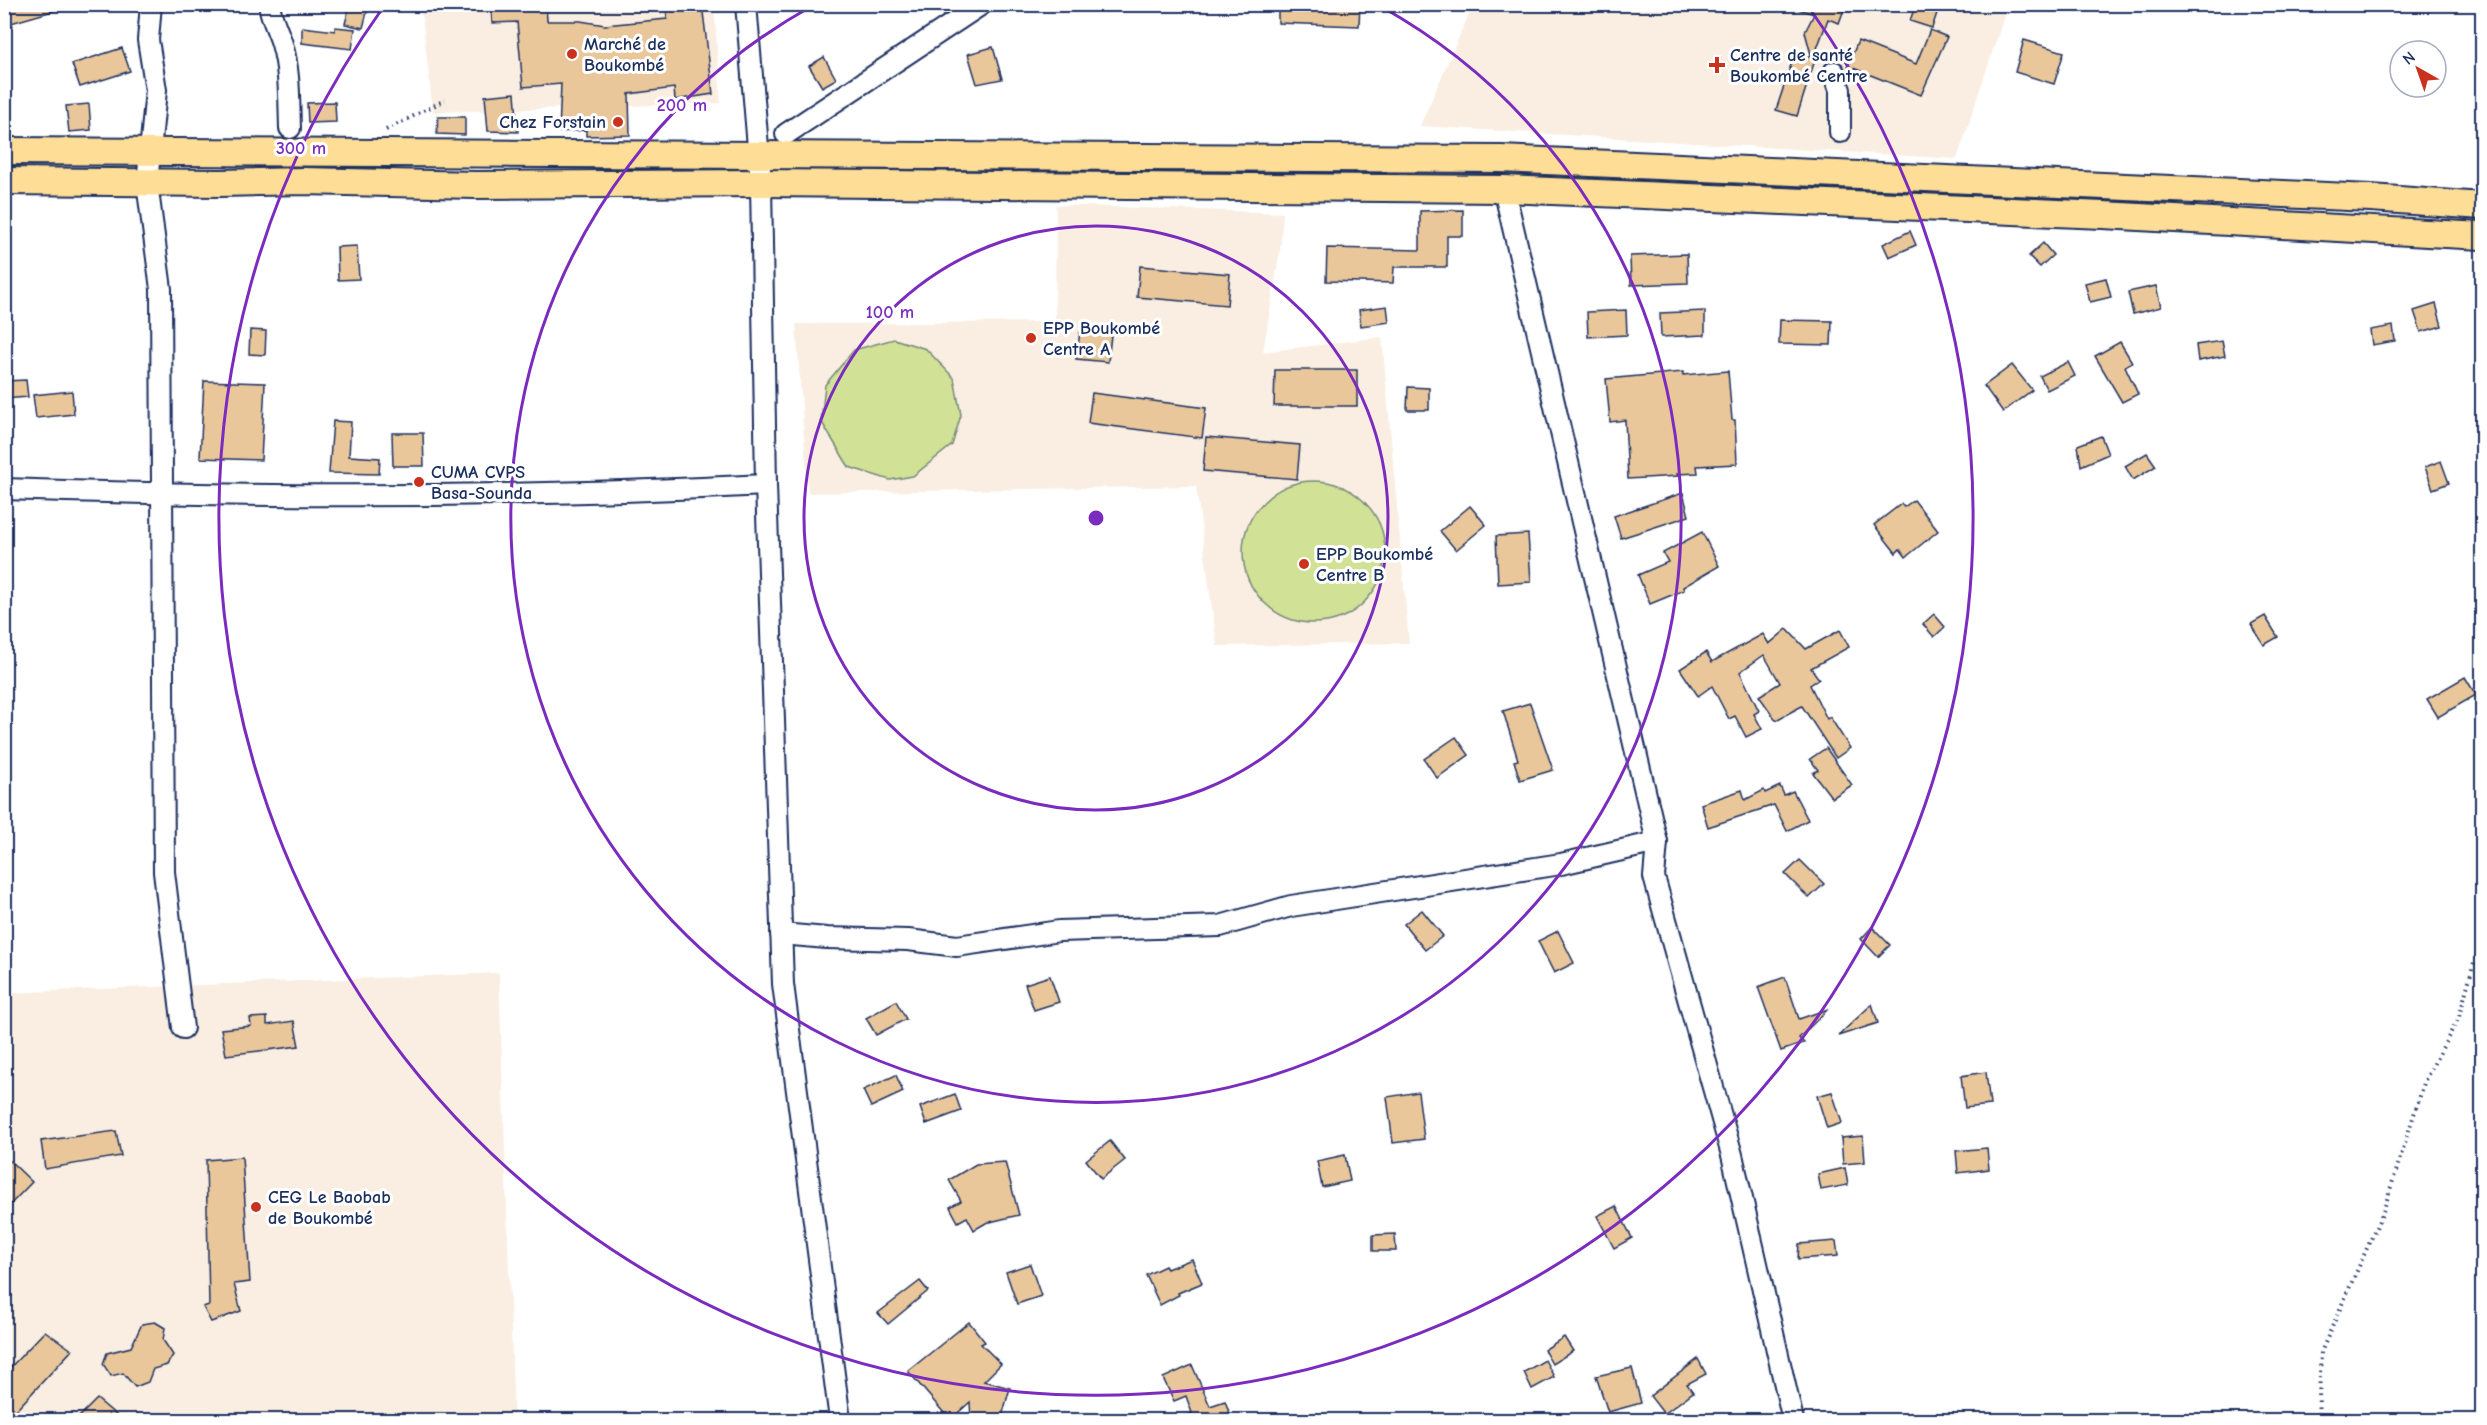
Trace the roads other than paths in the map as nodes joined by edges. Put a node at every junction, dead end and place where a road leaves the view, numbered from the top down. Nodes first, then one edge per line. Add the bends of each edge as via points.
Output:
1 (151, 4) edge
2 (269, 4) edge
3 (746, 4) edge
4 (982, 4) edge
5 (1834, 72) dead end
6 (290, 128) dead end
7 (1840, 132) dead end
8 (786, 135) dead end
9 (4, 151) edge
10 (151, 153) junction
11 (759, 154) junction
12 (4, 181) edge
13 (147, 183) junction
14 (761, 183) junction
15 (1503, 189) junction
16 (2482, 206) edge
17 (2482, 236) edge
18 (766, 485) junction
19 (4, 489) edge
20 (162, 495) junction
21 (1657, 842) junction
22 (781, 934) junction
23 (183, 1028) dead end
24 (840, 1420) edge
25 (1793, 1420) edge

1 - 10 street via 148,40 156,90
2 - 6 street via 288,77
3 - 11 street
4 - 8 street
5 - 7 street via 1840,90
9 - 10 main road
10 - 11 main road
10 - 13 street
11 - 14 street
11 - 16 main road via 1500,159
12 - 13 main road
13 - 14 main road
13 - 20 street via 161,289
14 - 15 main road
14 - 18 street
15 - 17 main road
15 - 21 street
18 - 20 street via 615,493
18 - 22 street
19 - 20 street
20 - 23 street via 164,872
21 - 22 street via 1561,864 1291,906 1220,926 1059,931 957,946
21 - 25 street via 1654,878 1732,1155
22 - 24 street via 783,984

